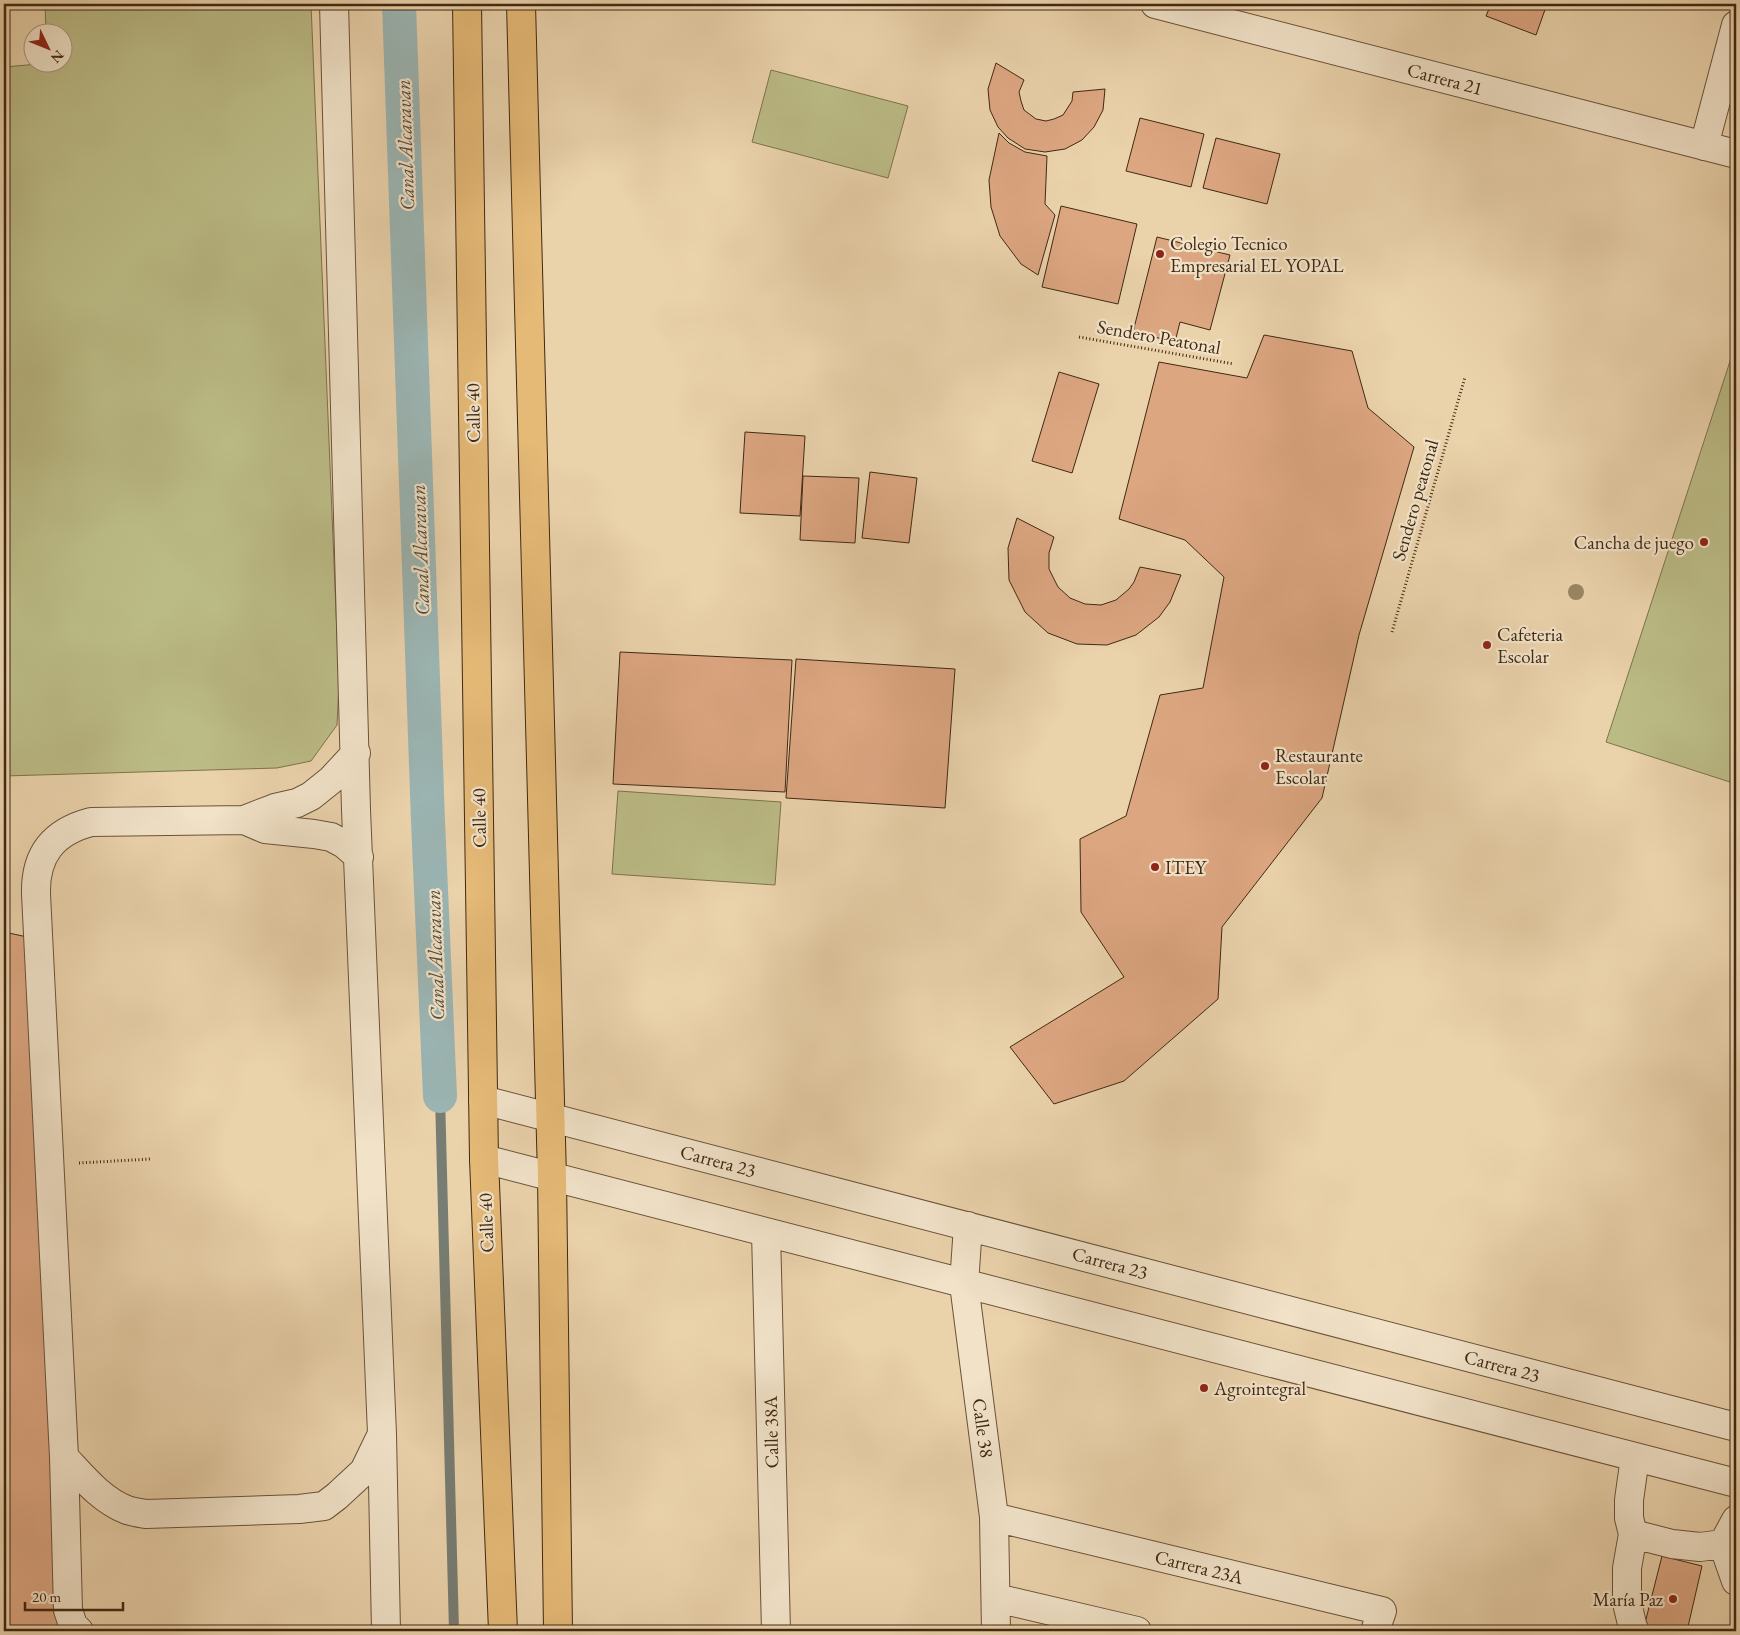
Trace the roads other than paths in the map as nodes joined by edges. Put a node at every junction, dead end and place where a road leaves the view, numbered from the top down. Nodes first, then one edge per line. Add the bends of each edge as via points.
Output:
1 (334, 4) edge
2 (466, 4) edge
3 (521, 4) edge
4 (1155, 4) edge
5 (1233, 14) edge
6 (1736, 25) edge
7 (1704, 146) junction
8 (1736, 154) edge
9 (356, 752) junction
10 (244, 820) junction
11 (359, 857) junction
12 (483, 1100) junction
13 (551, 1118) junction
14 (484, 1159) junction
15 (552, 1177) junction
16 (968, 1226) junction
17 (766, 1232) junction
18 (964, 1284) junction
19 (1736, 1427) edge
20 (382, 1434) junction
21 (64, 1457) junction
22 (1635, 1457) junction
23 (1736, 1483) edge
24 (994, 1517) junction
25 (1736, 1520) edge
26 (1633, 1534) junction
27 (1723, 1544) junction
28 (1736, 1581) edge
29 (996, 1598) junction
30 (79, 1631) edge
31 (386, 1631) edge
32 (503, 1631) edge
33 (558, 1631) edge
34 (776, 1631) edge
35 (996, 1631) edge
36 (1137, 1631) edge
37 (1375, 1631) edge
38 (1636, 1631) edge

1 - 9 street
2 - 12 main road, Calle 40
3 - 13 main road
4 - 5 street, Carrera 21
5 - 7 street, Carrera 21
6 - 7 street
7 - 8 street, Carrera 21
9 - 10 street via 331,780 311,796
9 - 11 street
10 - 11 street via 265,830 331,837
10 - 21 street via 91,822 64,832 50,844 41,859 36,894
11 - 20 street
12 - 13 street, Carrera 23
12 - 14 main road, Calle 40
13 - 15 main road
13 - 16 street, Carrera 23
14 - 15 street
14 - 32 main road, Calle 40
15 - 17 street
15 - 33 main road
16 - 18 street, Calle 38
16 - 19 street, Carrera 23
17 - 18 street
17 - 34 street, Calle 38A
18 - 22 street
18 - 24 street, Calle 38
20 - 21 street via 364,1471 338,1496 324,1506 299,1509 146,1514 127,1510 94,1488
20 - 31 street
21 - 30 street via 68,1610 73,1625
22 - 23 street
22 - 26 street via 1629,1500
24 - 29 street, Calle 38
24 - 37 street, Carrera 23A via 1382,1611
25 - 27 street
26 - 27 street via 1672,1544 1700,1547
26 - 38 street via 1627,1568 1627,1602
27 - 28 street
29 - 35 street, Calle 38
29 - 36 street

